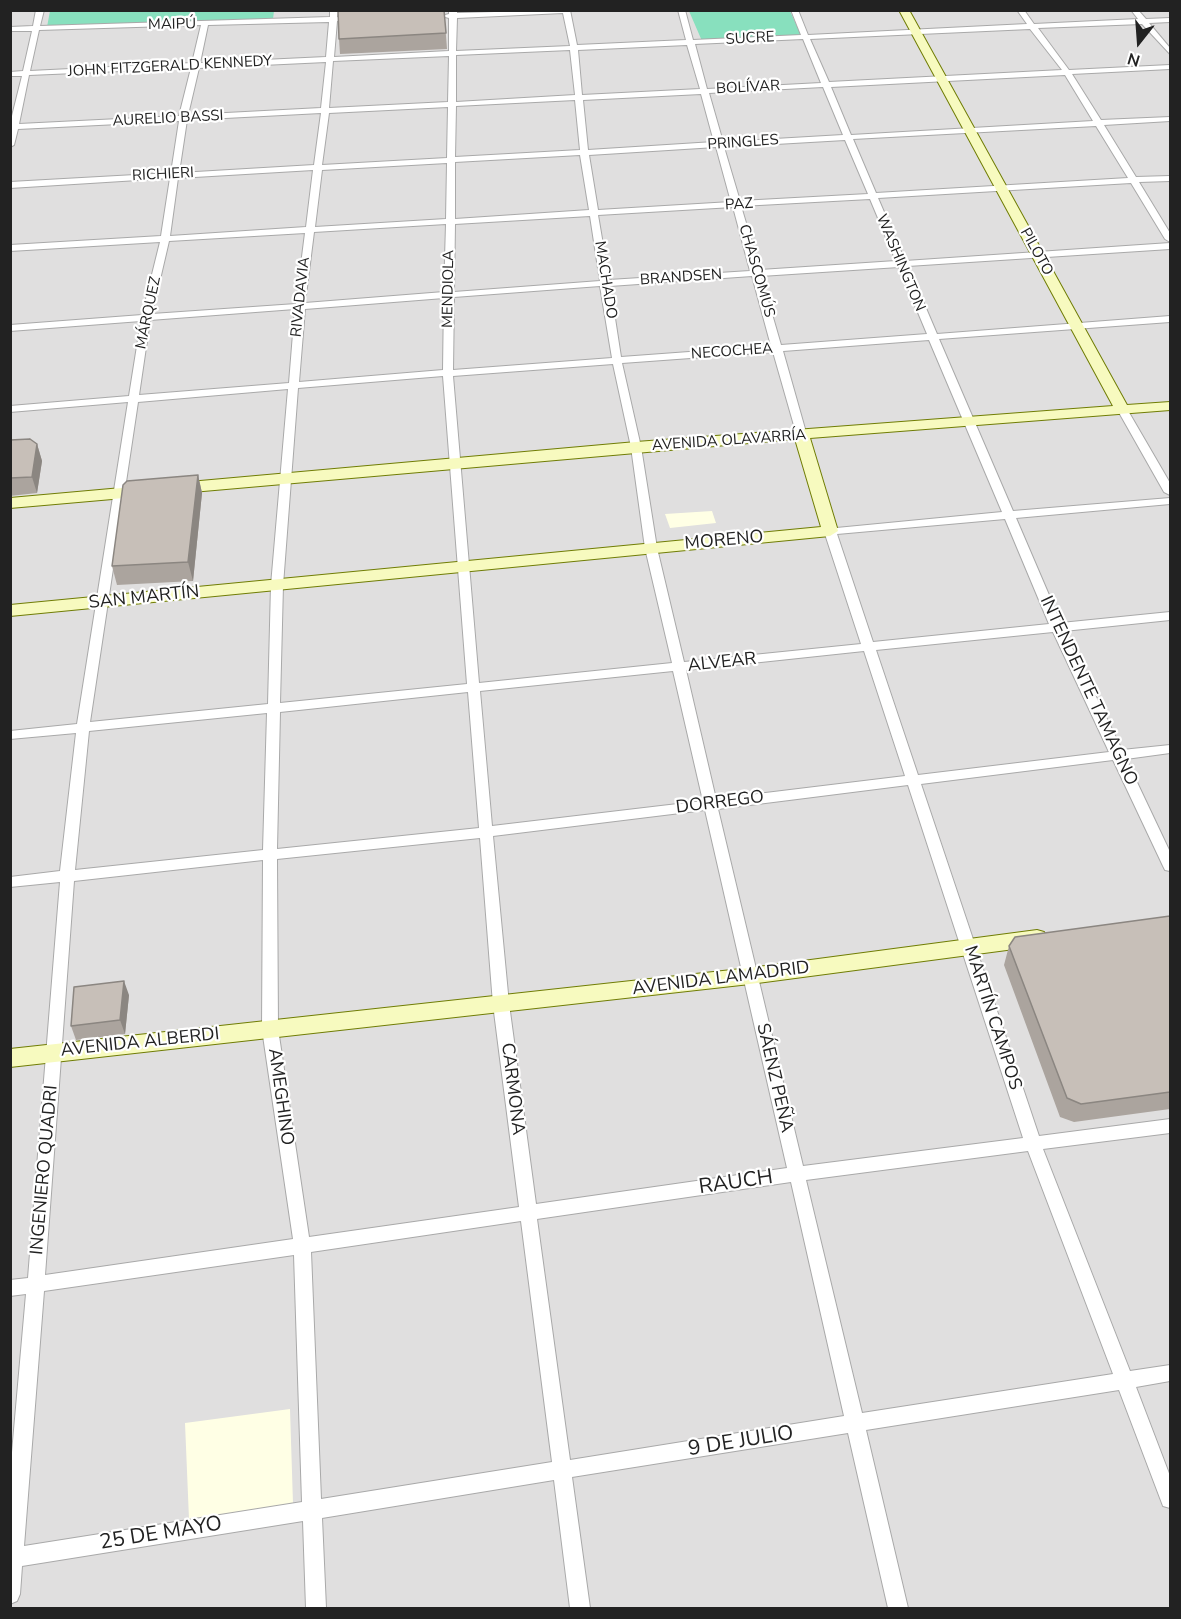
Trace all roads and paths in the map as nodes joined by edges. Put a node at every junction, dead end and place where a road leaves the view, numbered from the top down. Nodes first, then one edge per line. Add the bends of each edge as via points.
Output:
1 (40, 10) edge
2 (681, 10) edge
3 (794, 10) edge
4 (904, 10) edge
5 (1020, 10) edge
6 (1134, 10) edge
7 (566, 11) edge
8 (453, 13) edge
9 (334, 15) edge
10 (441, 16) edge
11 (346, 19) edge
12 (1170, 20) edge
13 (1144, 21) junction
14 (206, 24) junction
15 (1032, 26) junction
16 (10, 29) edge
17 (35, 29) junction
18 (915, 32) junction
19 (804, 37) junction
20 (691, 42) junction
21 (574, 48) junction
22 (1170, 52) edge
23 (452, 54) junction
24 (329, 60) junction
25 (197, 66) junction
26 (1170, 67) edge
27 (1067, 72) junction
28 (10, 74) edge
29 (27, 74) junction
30 (942, 78) junction
31 (826, 84) junction
32 (704, 90) junction
33 (578, 97) junction
34 (453, 104) junction
35 (325, 111) junction
36 (183, 118) junction
37 (1170, 119) edge
38 (1100, 123) junction
39 (12, 127) edge
40 (968, 129) junction
41 (847, 136) junction
42 (720, 144) junction
43 (10, 145) edge
44 (584, 152) junction
45 (452, 160) junction
46 (316, 167) junction
47 (175, 174) junction
48 (1170, 178) edge
49 (1134, 180) junction
50 (10, 184) edge
51 (1001, 189) junction
52 (872, 196) junction
53 (737, 205) junction
54 (595, 214) junction
55 (450, 223) junction
56 (308, 231) junction
57 (165, 239) junction
58 (1170, 239) edge
59 (1170, 246) edge
60 (10, 248) edge
61 (1038, 254) junction
62 (900, 264) junction
63 (757, 273) junction
64 (606, 283) junction
65 (448, 294) junction
66 (300, 306) junction
67 (146, 318) junction
68 (1170, 319) edge
69 (10, 328) edge
70 (1077, 328) junction
71 (932, 338) junction
72 (778, 349) junction
73 (617, 361) junction
74 (448, 373) junction
75 (293, 387) junction
76 (134, 399) junction
77 (1170, 406) edge
78 (10, 409) edge
79 (1122, 409) junction
80 (968, 422) junction
81 (802, 436) junction
82 (636, 447) junction
83 (454, 464) junction
84 (287, 478) junction
85 (1170, 492) edge
86 (120, 494) junction
87 (1170, 501) edge
88 (10, 503) edge
89 (1008, 514) junction
90 (830, 531) junction
91 (651, 548) junction
92 (464, 567) junction
93 (277, 585) junction
94 (102, 603) junction
95 (10, 611) edge
96 (1170, 616) edge
97 (1057, 628) junction
98 (867, 648) junction
99 (678, 668) junction
100 (473, 688) junction
101 (273, 709) junction
102 (83, 728) junction
103 (10, 735) edge
104 (1170, 748) edge
105 (1117, 755) junction
106 (912, 782) junction
107 (710, 803) junction
108 (485, 832) junction
109 (270, 854) junction
110 (1170, 866) edge
111 (67, 876) junction
112 (10, 882) edge
113 (1052, 936) edge
114 (970, 947) junction
115 (750, 976) junction
116 (501, 1004) junction
117 (270, 1029) junction
118 (55, 1052) junction
119 (10, 1058) edge
120 (1170, 1126) edge
121 (1033, 1143) junction
122 (797, 1174) junction
123 (528, 1213) junction
124 (302, 1246) junction
125 (36, 1284) junction
126 (10, 1288) edge
127 (1170, 1373) edge
128 (1124, 1380) junction
129 (855, 1424) junction
130 (562, 1470) junction
131 (1170, 1498) edge
132 (312, 1510) junction
133 (12, 1558) edge
134 (10, 1594) edge
135 (316, 1608) edge
136 (580, 1608) edge
137 (898, 1608) edge

1 - 17 street
2 - 20 street, CHASCOMÚS
3 - 19 street, WASHINGTON
4 - 18 main road, PILOTO
5 - 15 street
6 - 13 street
7 - 8 street
7 - 21 street, MACHADO
8 - 10 street
8 - 23 street, MENDIOLA
9 - 11 street, MAIPÚ
9 - 14 street, MAIPÚ
9 - 24 street, RIVADAVIA
12 - 13 street, SUCRE
13 - 15 street, SUCRE
13 - 22 street
14 - 17 street, MAIPÚ
14 - 25 street, MÁRQUEZ
15 - 18 street, SUCRE
15 - 27 street
16 - 17 street, MAIPÚ
17 - 29 street
18 - 19 street, SUCRE
18 - 30 main road, PILOTO
19 - 20 street, SUCRE
19 - 31 street, WASHINGTON
20 - 21 street, SUCRE
20 - 32 street, CHASCOMÚS
21 - 23 street, SUCRE
21 - 33 street, MACHADO
23 - 24 street, SUCRE
23 - 34 street, MENDIOLA
24 - 25 street, JOHN FITZGERALD KENNEDY
24 - 35 street, RIVADAVIA
25 - 29 street, JOHN FITZGERALD KENNEDY
25 - 36 street, MÁRQUEZ
26 - 27 street, BOLÍVAR
27 - 30 street, BOLÍVAR
27 - 38 street
28 - 29 street, JOHN FITZGERALD KENNEDY
29 - 39 street
30 - 31 street, BOLÍVAR
30 - 40 main road, PILOTO
31 - 32 street, BOLÍVAR
31 - 41 street, WASHINGTON
32 - 33 street, BOLÍVAR
32 - 42 street, CHASCOMÚS
33 - 34 street, BOLÍVAR
33 - 44 street, MACHADO
34 - 35 street, BOLÍVAR
34 - 45 street, MENDIOLA
35 - 36 street, AURELIO BASSI
35 - 46 street, RIVADAVIA
36 - 39 street, AURELIO BASSI
36 - 47 street, MÁRQUEZ
37 - 38 street, PRINGLES
38 - 40 street, PRINGLES
38 - 49 street
39 - 43 street
40 - 41 street, PRINGLES
40 - 51 main road, PILOTO
41 - 42 street, PRINGLES
41 - 52 street, WASHINGTON
42 - 44 street, PRINGLES
42 - 53 street, CHASCOMÚS
44 - 45 street, PRINGLES
44 - 54 street, MACHADO
45 - 46 street, PRINGLES
45 - 55 street, MENDIOLA
46 - 47 street, RICHIERI
46 - 56 street, RIVADAVIA
47 - 50 street, RICHIERI
47 - 57 street, MÁRQUEZ
48 - 49 street, PAZ
49 - 51 street, PAZ
49 - 58 street
51 - 52 street, PAZ
51 - 61 main road, PILOTO
52 - 53 street, PAZ
52 - 62 street, WASHINGTON
53 - 54 street, PAZ
53 - 63 street, CHASCOMÚS
54 - 55 street, PAZ
54 - 64 street, MACHADO
55 - 56 street, PAZ
55 - 65 street, MENDIOLA
56 - 57 street, PAZ
56 - 66 street, RIVADAVIA
57 - 60 street, PAZ
57 - 67 street, MÁRQUEZ
59 - 61 street, BRANDSEN
61 - 62 street, BRANDSEN
61 - 70 main road, PILOTO
62 - 63 street, BRANDSEN
62 - 71 street, WASHINGTON
63 - 64 street, BRANDSEN
63 - 72 street, CHASCOMÚS
64 - 65 street, BRANDSEN
64 - 73 street, MACHADO
65 - 66 street, BRANDSEN
65 - 74 street, MENDIOLA
66 - 67 street, BRANDSEN
66 - 75 street, RIVADAVIA
67 - 69 street, BRANDSEN
67 - 76 street, MÁRQUEZ
68 - 70 street, NECOCHEA
70 - 71 street, NECOCHEA
70 - 79 main road, PILOTO
71 - 72 street, NECOCHEA
71 - 80 street, WASHINGTON
72 - 73 street, NECOCHEA
72 - 81 street, CHASCOMÚS
73 - 74 street, NECOCHEA
73 - 82 street, MACHADO
74 - 75 street, NECOCHEA
74 - 83 street, MENDIOLA
75 - 76 street, NECOCHEA
75 - 84 street, RIVADAVIA
76 - 78 street, NECOCHEA
76 - 86 street, MÁRQUEZ
77 - 79 main road, AVENIDA OLAVARRÍA
79 - 80 main road, AVENIDA OLAVARRÍA
79 - 85 street, PILOTO
80 - 81 main road, AVENIDA OLAVARRÍA
80 - 89 street, WASHINGTON
81 - 82 main road, AVENIDA OLAVARRÍA
81 - 90 main road, CHASCOMÚS
82 - 83 main road, AVENIDA OLAVARRÍA
82 - 91 street, MACHADO
83 - 84 main road, AVENIDA OLAVARRÍA
83 - 92 street, MENDIOLA
84 - 86 main road, AVENIDA OLAVARRÍA
84 - 93 street, RIVADAVIA
86 - 88 main road, AVENIDA OLAVARRÍA
86 - 94 street, MÁRQUEZ
87 - 89 street, MORENO
89 - 90 street, MORENO
89 - 97 street, INTENDENTE TAMAGNO
90 - 91 main road, MORENO
90 - 98 street, MARTÍN CAMPOS
91 - 92 main road, MORENO
91 - 99 street, SÁENZ PEÑA
92 - 93 main road, MORENO
92 - 100 street, CARMONA
93 - 94 main road, SAN MARTÍN
93 - 101 street, AMEGHINO
94 - 95 main road, SAN MARTÍN
94 - 102 street, INGENIERO QUADRI
96 - 97 street, ALVEAR
97 - 98 street, ALVEAR
97 - 105 street, INTENDENTE TAMAGNO
98 - 99 street, ALVEAR
98 - 106 street, MARTÍN CAMPOS
99 - 100 street, ALVEAR
99 - 107 street, SÁENZ PEÑA
100 - 101 street, ALVEAR
100 - 108 street, CARMONA
101 - 102 street, ALVEAR
101 - 109 street, AMEGHINO
102 - 103 street, ALVEAR
102 - 111 street, INGENIERO QUADRI
104 - 105 street, DORREGO
105 - 106 street, DORREGO
105 - 110 street, INTENDENTE TAMAGNO
106 - 107 street, DORREGO
106 - 114 street, MARTÍN CAMPOS
107 - 108 street, DORREGO
107 - 115 street, SÁENZ PEÑA
108 - 109 street, DORREGO
108 - 116 street, CARMONA
109 - 111 street, DORREGO
109 - 117 street, AMEGHINO
111 - 112 street, DORREGO
111 - 118 street, INGENIERO QUADRI
113 - 114 main road, AVENIDA LAMADRID
114 - 115 main road, AVENIDA LAMADRID
114 - 121 street, MARTÍN CAMPOS
115 - 116 main road, AVENIDA LAMADRID
115 - 122 street, SÁENZ PEÑA
116 - 117 main road, AVENIDA LAMADRID
116 - 123 street, CARMONA
117 - 118 main road, AVENIDA ALBERDI
117 - 124 street, AMEGHINO
118 - 119 main road, AVENIDA ALBERDI
118 - 125 street, INGENIERO QUADRI
120 - 121 street, RAUCH
121 - 122 street, RAUCH
121 - 128 street, MARTÍN CAMPOS
122 - 123 street, RAUCH
122 - 129 street, SÁENZ PEÑA
123 - 124 street, RAUCH
123 - 130 street, CARMONA
124 - 125 street, RAUCH
124 - 132 street, AMEGHINO
125 - 126 street, RAUCH
125 - 133 street, INGENIERO QUADRI
127 - 128 street, 9 DE JULIO
128 - 129 street, 9 DE JULIO
128 - 131 street, MARTÍN CAMPOS
129 - 130 street, 9 DE JULIO
129 - 137 street, SÁENZ PEÑA
130 - 132 street, 9 DE JULIO
130 - 136 street, CARMONA
132 - 133 street, 25 DE MAYO
132 - 135 street, AMEGHINO
133 - 134 street, INGENIERO QUADRI

